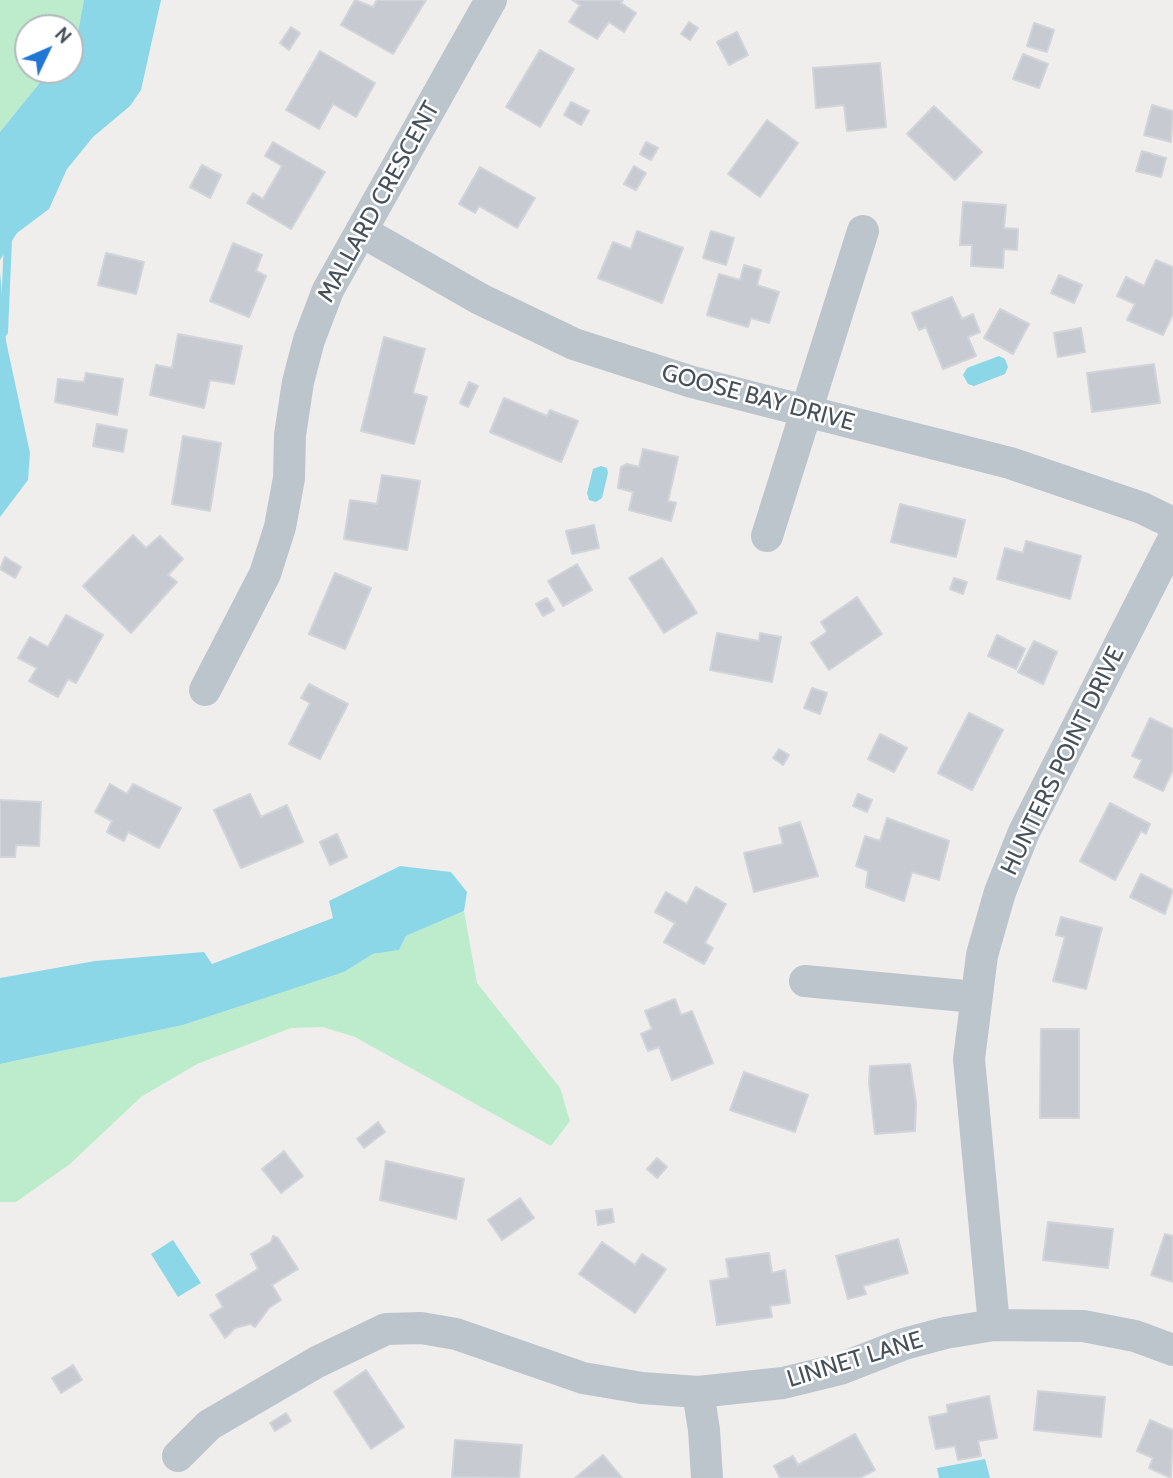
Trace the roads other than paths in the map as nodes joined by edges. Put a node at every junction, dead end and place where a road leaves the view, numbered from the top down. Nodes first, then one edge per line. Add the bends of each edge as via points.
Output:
1 (491, 0) edge
2 (361, 230) junction
3 (863, 231) dead end
4 (806, 412) junction
5 (1173, 523) edge
6 (767, 536) dead end
7 (1173, 540) edge
8 (205, 690) dead end
9 (805, 981) dead end
10 (975, 997) junction
11 (994, 1325) junction
12 (1173, 1350) edge
13 (698, 1392) junction
14 (178, 1456) dead end
15 (707, 1478) edge

1 - 2 street, MALLARD CRESCENT
2 - 4 street, GOOSE BAY DRIVE via 480,299 574,344
2 - 8 street, MALLARD CRESCENT via 328,290 309,340 298,382 285,502 265,574
3 - 4 street
4 - 5 street, GOOSE BAY DRIVE via 1010,463
4 - 6 street
7 - 10 street, HUNTERS POINT DRIVE via 1024,832 1000,892
9 - 10 street
10 - 11 street, HUNTERS POINT DRIVE via 969,1059
11 - 12 street, LINNET LANE via 1083,1326 1135,1336
11 - 13 street, LINNET LANE via 904,1344 839,1369 783,1383
13 - 14 street, LINNET LANE via 583,1378 456,1334 424,1328 377,1330 209,1425
13 - 15 street

